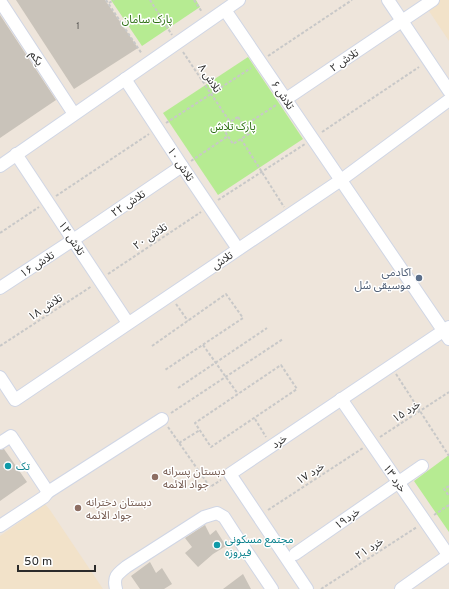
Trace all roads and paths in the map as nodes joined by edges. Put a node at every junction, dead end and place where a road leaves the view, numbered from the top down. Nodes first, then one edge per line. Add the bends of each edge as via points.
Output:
1 (106, 0) edge
2 (114, 0) edge
3 (150, 0) edge
4 (194, 0) edge
5 (239, 0) edge
6 (352, 0) edge
7 (388, 0) edge
8 (434, 0) edge
9 (0, 1) edge
10 (109, 3) junction
11 (225, 10) junction
12 (208, 21) junction
13 (402, 21) junction
14 (177, 43) junction
15 (260, 62) junction
16 (148, 63) junction
17 (125, 79) junction
18 (449, 91) edge
19 (211, 94) junction
20 (286, 99) junction
21 (449, 100) edge
22 (74, 114) junction
23 (230, 122) junction
24 (244, 126) junction
25 (157, 128) junction
26 (228, 136) junction
27 (241, 139) junction
28 (16, 154) junction
29 (0, 166) edge
30 (182, 166) junction
31 (341, 180) junction
32 (48, 202) junction
33 (209, 206) junction
34 (289, 215) junction
35 (0, 233) edge
36 (73, 240) junction
37 (238, 249) junction
38 (100, 280) junction
39 (0, 288) edge
40 (171, 294) junction
41 (188, 321) junction
42 (128, 323) junction
43 (267, 328) dead end
44 (447, 332) edge
45 (283, 339) dead end
46 (203, 344) junction
47 (0, 346) edge
48 (152, 346) dead end
49 (216, 363) junction
50 (391, 366) junction
51 (165, 370) dead end
52 (0, 376) edge
53 (226, 376) junction
54 (178, 388) dead end
55 (449, 392) edge
56 (238, 394) junction
57 (341, 399) junction
58 (420, 411) junction
59 (162, 418) junction
60 (255, 419) dead end
61 (200, 430) junction
62 (0, 443) edge
63 (179, 443) junction
64 (371, 443) junction
65 (272, 446) junction
66 (449, 456) edge
67 (422, 466) dead end
68 (230, 474) junction
69 (398, 482) junction
70 (449, 486) edge
71 (48, 492) junction
72 (449, 496) edge
73 (449, 505) edge
74 (258, 516) junction
75 (425, 521) junction
76 (0, 526) edge
77 (295, 554) dead end
78 (449, 556) edge
79 (116, 589) edge
80 (272, 589) edge
81 (307, 589) edge
82 (321, 589) edge
83 (401, 589) edge

1 - 10 path
2 - 10 path
3 - 14 path, تلاش ۸
4 - 12 path
5 - 11 street
6 - 15 path
7 - 13 street
8 - 13 street, تلاش ۲
9 - 22 street, یکم
10 - 16 path
11 - 12 street
11 - 15 street, تلاش ۶
12 - 14 street
13 - 18 street
13 - 20 street, تلاش ۲
14 - 16 street
14 - 19 path, تلاش ۸
15 - 19 path
15 - 20 street, تلاش ۶
16 - 17 street
17 - 22 street
17 - 25 street, تلاش ۱۰
19 - 23 path, تلاش ۸
19 - 25 path
20 - 24 path
20 - 31 street, تلاش ۶
21 - 31 street, تلاش
22 - 28 street
23 - 24 path via 238,117
23 - 26 path via 222,127
24 - 27 path via 249,134
25 - 30 street, تلاش ۱۰
25 - 32 path
26 - 27 path via 233,144
26 - 30 path
27 - 34 path
28 - 29 street
28 - 32 street, تلاش ۱۲
30 - 33 street, تلاش ۱۰
30 - 36 street, تلاش ۲۲
31 - 34 street, تلاش
31 - 44 street, خرد
32 - 35 path
32 - 36 street, تلاش ۱۲
33 - 37 street, تلاش ۱۰
33 - 38 path, تلاش ۲۰
34 - 37 street, تلاش
36 - 38 street, تلاش ۱۲
36 - 39 street, تلاش ۱۶
37 - 40 street, تلاش
38 - 42 street, تلاش ۱۲
38 - 47 path, تلاش ۱۸
40 - 41 path
40 - 42 street, تلاش
41 - 46 path via 226,294 243,318
41 - 48 path
42 - 52 street, تلاش via 15,400
43 - 49 path
44 - 50 street, خرد
45 - 53 path
46 - 49 path
46 - 51 path
49 - 53 path
49 - 54 path
50 - 57 street, خرد
50 - 58 path
53 - 56 path
53 - 59 path
55 - 58 path, خرد ۱۵
56 - 61 path via 195,423
56 - 61 path via 281,365 297,389 211,447
57 - 64 street, خرد ۱۳
57 - 65 street, خرد
58 - 64 path, خرد ۱۵
58 - 66 path
59 - 63 path
59 - 71 street
60 - 65 path
61 - 63 path
62 - 71 street via 11,436
63 - 68 path via 210,487
64 - 69 street, خرد ۱۳
64 - 74 path, خرد ۱۷
65 - 68 street, خرد
67 - 69 street, خرد۱۹
68 - 74 street
69 - 75 street, خرد ۱۳
69 - 77 street, خرد۱۹
70 - 72 path via 444,489
71 - 76 street via 44,498
73 - 75 path, خرد ۲۱
74 - 81 street
75 - 78 street, خرد ۱۳
75 - 82 path, خرد ۲۱
78 - 83 street
79 - 80 street via 115,579 126,567 204,517 217,513 224,517

